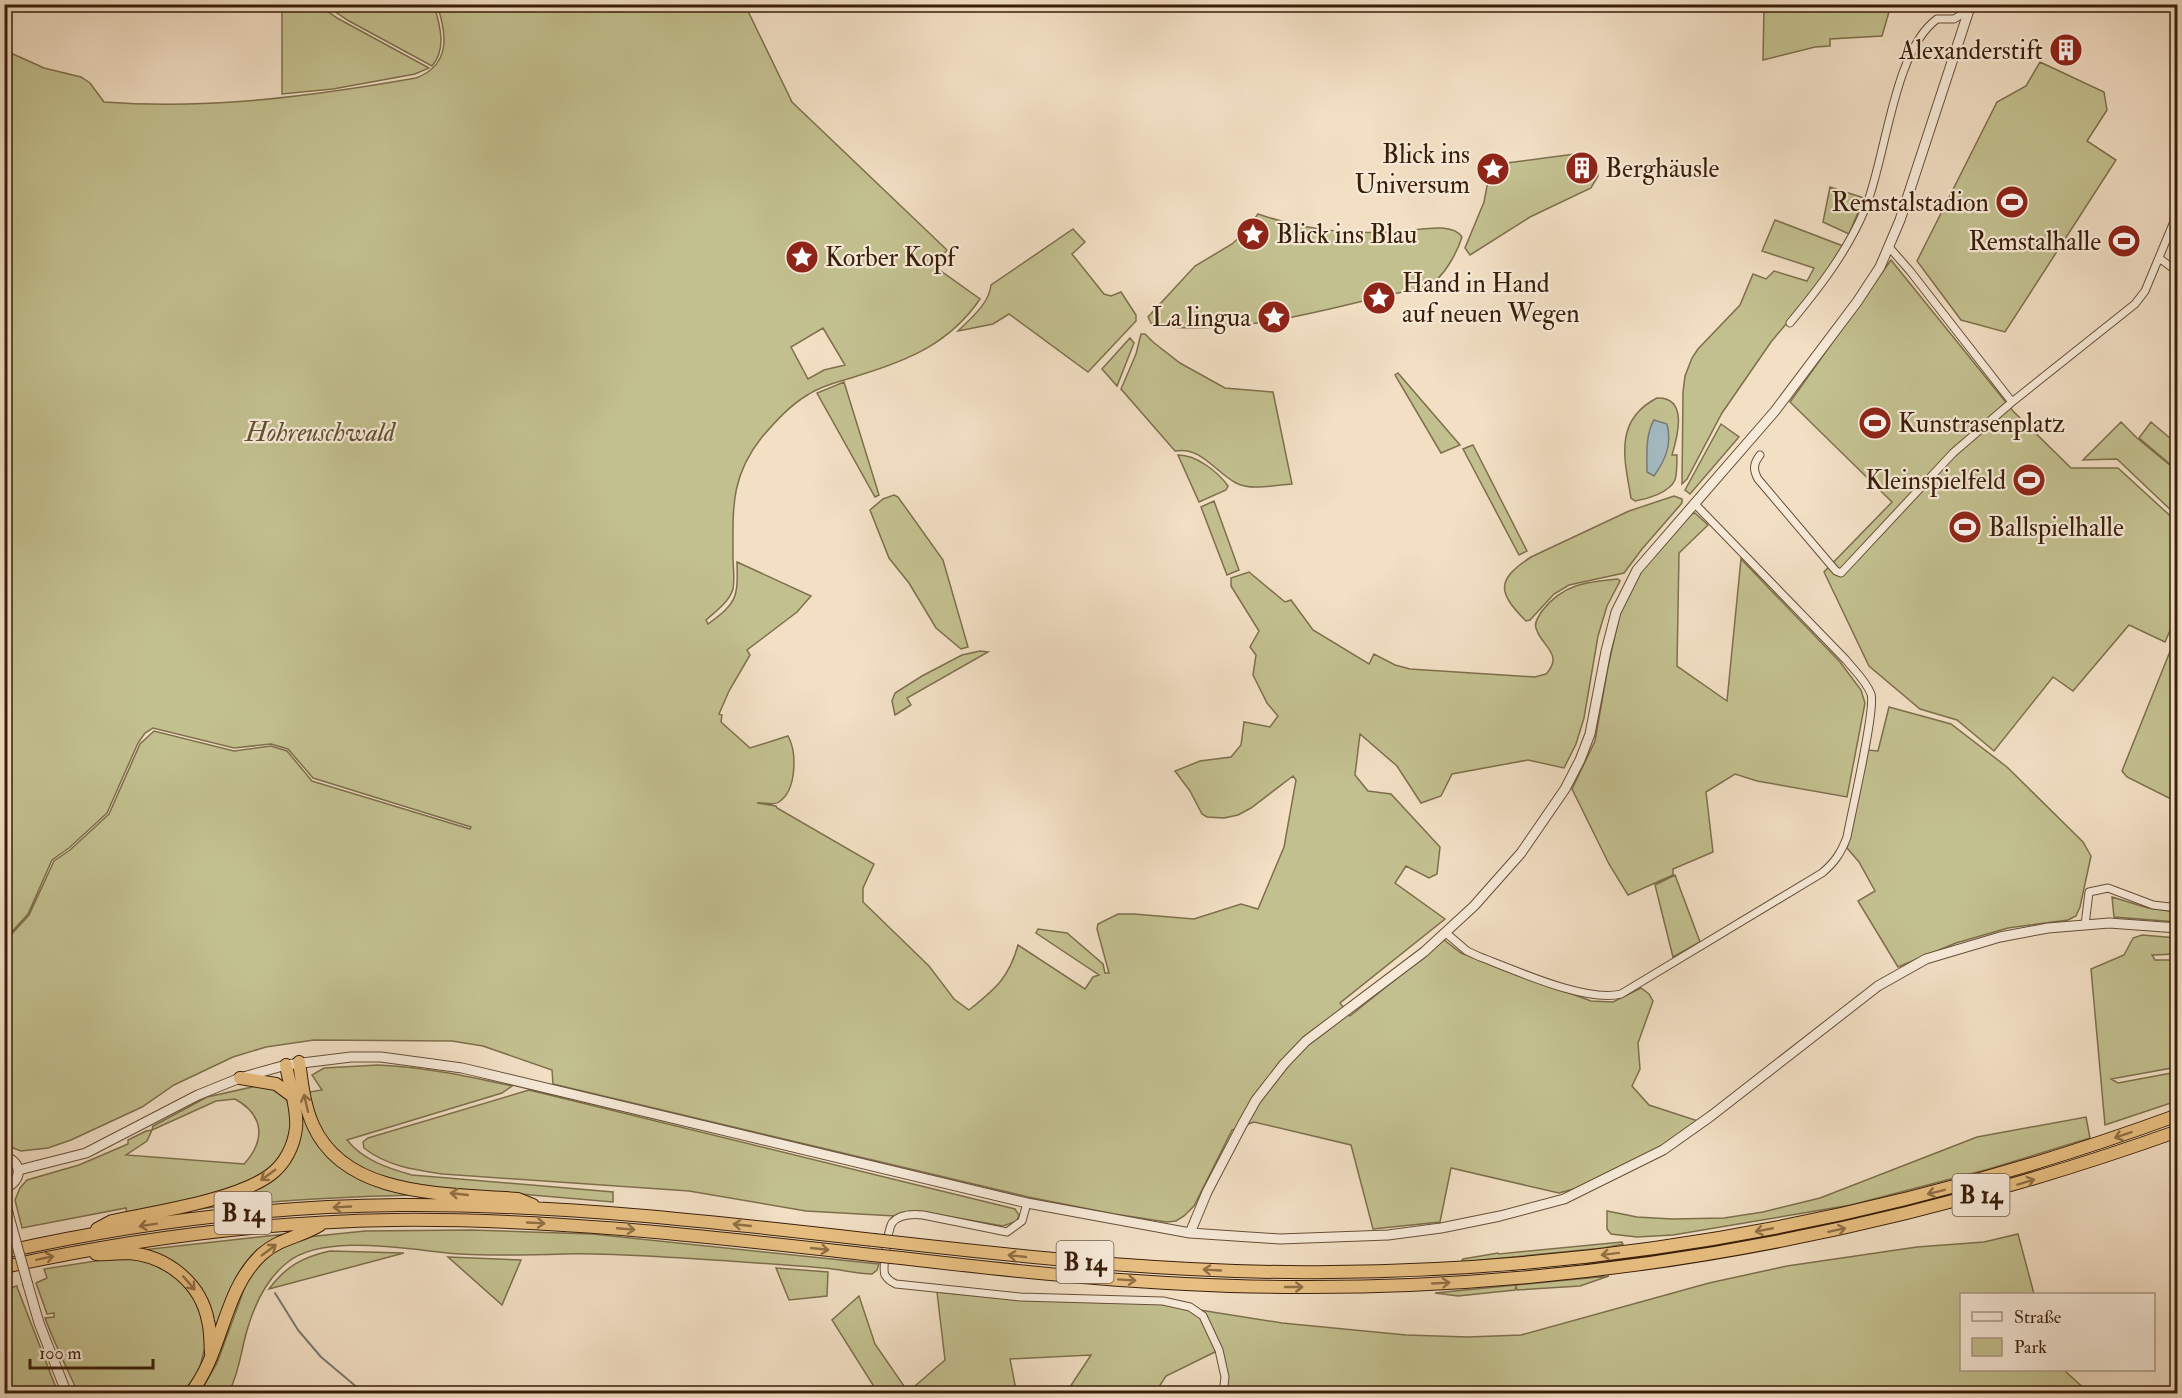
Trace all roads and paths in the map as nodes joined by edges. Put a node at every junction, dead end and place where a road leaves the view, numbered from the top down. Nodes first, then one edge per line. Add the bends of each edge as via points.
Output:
1 (1970, 7) edge
2 (2178, 212) edge
3 (1889, 248) junction
4 (2159, 258) junction
5 (2178, 272) edge
6 (1790, 323) dead end
7 (2012, 402) junction
8 (1760, 455) dead end
9 (1694, 502) junction
10 (2178, 908) edge
11 (2085, 925) junction
12 (2178, 928) edge
13 (1446, 933) junction
14 (299, 1062) junction
15 (286, 1065) junction
16 (240, 1078) junction
17 (291, 1095) junction
18 (2178, 1115) edge
19 (2178, 1131) edge
20 (4, 1157) edge
21 (19, 1170) junction
22 (4, 1188) edge
23 (4, 1194) edge
24 (1027, 1203) junction
25 (542, 1208) junction
26 (324, 1222) junction
27 (1190, 1233) junction
28 (88, 1235) junction
29 (85, 1250) junction
30 (4, 1252) edge
31 (4, 1267) edge
32 (211, 1355) junction
33 (67, 1394) edge
34 (190, 1394) edge
35 (1223, 1394) edge

1 - 3 street
1 - 6 street via 1954,19 1937,20 1920,36 1887,124 1879,168 1864,211 1822,283
2 - 4 street
3 - 7 street
3 - 9 street via 1869,285 1806,373
4 - 5 street
4 - 7 street via 2135,304
7 - 8 street via 1953,453 1841,573 1758,480 1754,472
9 - 13 street via 1642,563 1616,612 1590,734 1569,782 1521,853
9 - 13 street via 1846,660 1872,696 1842,852 1822,873 1621,994 1609,997 1567,988 1480,957
10 - 11 street via 2153,905 2108,888 2089,892
11 - 12 street
11 - 27 street via 2000,937 1926,959 1878,986 1663,1150 1564,1199 1442,1228 1388,1235 1280,1239
13 - 27 street via 1306,1041 1284,1064 1242,1125
14 - 15 street
14 - 24 street via 381,1057 462,1068
25 -> 14 highway via 518,1199 386,1184 346,1166 328,1149 313,1126
15 - 16 street
15 - 17 highway
16 - 17 highway via 276,1084
16 - 21 street via 198,1095 86,1154
17 -> 28 highway via 294,1139 272,1174 227,1194 112,1221
18 -> 25 highway, B 14, bridge via 2016,1169 1898,1201 1759,1231 1577,1258 1414,1270 1228,1271 1097,1263
26 -> 19 highway, B 14, bridge via 449,1220 568,1225 1082,1277 1235,1286 1373,1286 1525,1278 1780,1243 2009,1187
20 - 21 street via 15,1162
21 - 22 street via 16,1181
23 - 33 street, bridge via 39,1323
24 - 27 street
24 - 35 street via 1022,1221 1007,1232 923,1215 909,1214 897,1219 890,1231 886,1276 896,1284 1020,1297 1163,1301 1190,1307 1203,1316 1220,1350 1225,1377
25 -> 28 highway, B 14 via 320,1208 207,1217
26 - 29 highway, B 14 via 210,1231
32 -> 26 highway via 238,1286 252,1265 272,1247
28 - 30 highway, B 14
31 -> 29 highway, B 14
29 -> 32 highway via 98,1255 129,1253 149,1257 178,1272 195,1289 206,1311
32 - 34 highway via 206,1371

